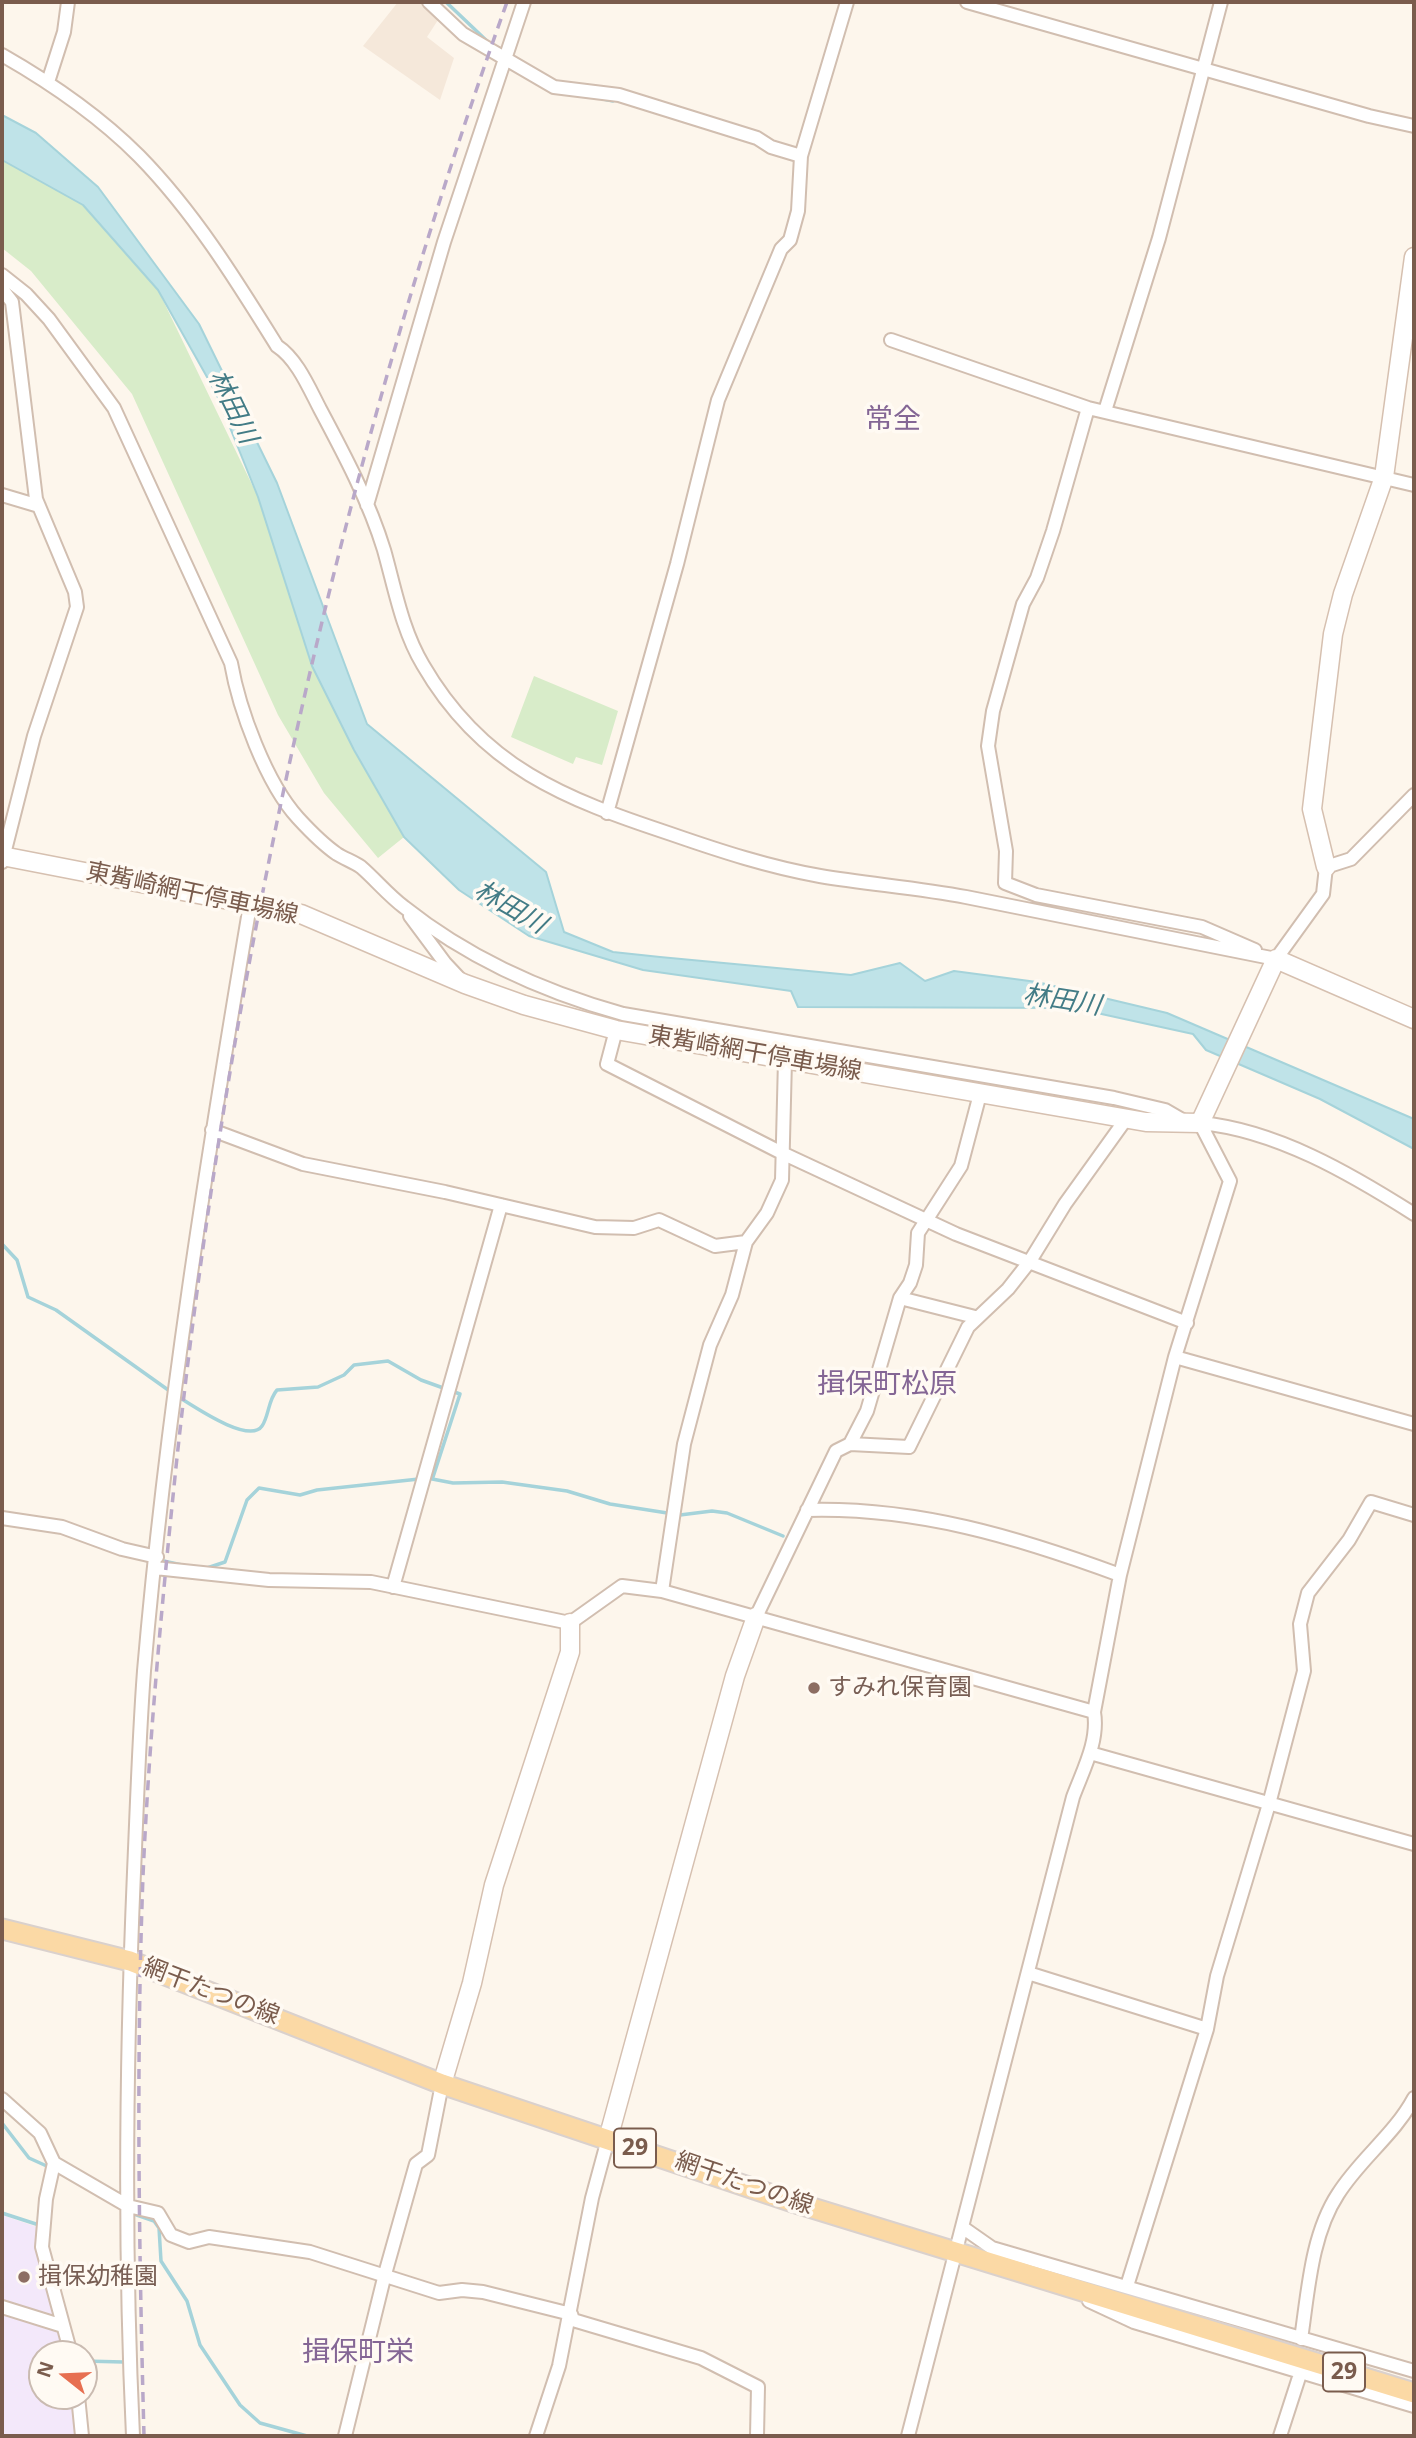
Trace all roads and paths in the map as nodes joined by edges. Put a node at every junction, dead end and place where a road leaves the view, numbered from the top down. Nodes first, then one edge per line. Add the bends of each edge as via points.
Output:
1 (68, 2) edge
2 (429, 2) edge
3 (524, 2) edge
4 (847, 2) edge
5 (967, 2) edge
6 (1221, 2) edge
7 (2, 55) edge
8 (505, 56) junction
9 (1202, 67) junction
10 (48, 82) junction
11 (1414, 126) edge
12 (802, 156) junction
13 (1414, 257) edge
14 (2, 275) edge
15 (2, 289) edge
16 (891, 340) dead end
17 (1088, 408) junction
18 (1105, 411) junction
19 (1384, 477) junction
20 (1414, 485) edge
21 (2, 495) edge
22 (367, 505) junction
23 (39, 506) junction
24 (1414, 795) edge
25 (607, 813) junction
26 (2, 858) edge
27 (1326, 867) junction
28 (250, 905) junction
29 (403, 907) junction
30 (1276, 960) junction
31 (465, 984) junction
32 (1414, 1019) edge
33 (616, 1030) junction
34 (785, 1060) junction
35 (980, 1094) junction
36 (1126, 1119) junction
37 (1194, 1123) junction
38 (212, 1130) junction
39 (782, 1153) junction
40 (501, 1205) junction
41 (1414, 1214) edge
42 (925, 1219) junction
43 (746, 1242) junction
44 (1030, 1261) junction
45 (900, 1298) junction
46 (975, 1317) junction
47 (1187, 1323) junction
48 (1175, 1357) junction
49 (1414, 1424) edge
50 (850, 1444) junction
51 (807, 1510) junction
52 (1414, 1515) edge
53 (2, 1518) edge
54 (156, 1562) junction
55 (1120, 1575) junction
56 (393, 1587) junction
57 (662, 1591) junction
58 (756, 1617) junction
59 (570, 1623) junction
60 (1094, 1712) junction
61 (1090, 1752) junction
62 (1269, 1804) junction
63 (1414, 1844) edge
64 (2, 1929) edge
65 (130, 1961) junction
66 (1028, 1973) junction
67 (1207, 2029) junction
68 (442, 2084) junction
69 (1414, 2098) edge
70 (2, 2099) edge
71 (608, 2139) junction
72 (53, 2168) junction
73 (128, 2206) junction
74 (962, 2227) junction
75 (955, 2252) junction
76 (385, 2274) junction
77 (1055, 2285) junction
78 (1127, 2286) junction
79 (2, 2307) edge
80 (571, 2314) junction
81 (63, 2326) junction
82 (1301, 2339) junction
83 (67, 2340) edge
84 (1301, 2371) junction
85 (1414, 2371) edge
86 (1414, 2393) edge
87 (1414, 2406) edge
88 (79, 2410) edge
89 (82, 2436) edge
90 (133, 2436) edge
91 (345, 2436) edge
92 (536, 2436) edge
93 (757, 2436) edge
94 (908, 2436) edge
95 (1280, 2436) edge

1 - 10 street
2 - 8 street via 463,34
3 - 8 street
4 - 12 street
5 - 9 street
6 - 9 street
7 - 10 street
8 - 12 street via 554,87 619,96
8 - 22 street via 444,242
9 - 11 street
9 - 18 street via 1159,237
10 - 22 street via 139,156 190,216 307,384
12 - 25 street via 798,211 790,240 781,249 718,400
13 - 19 street
14 - 29 street via 49,319 114,408 231,663 235,687 272,779 297,817
15 - 23 street via 12,302
16 - 17 street
17 - 18 street
17 - 30 street via 993,711 988,747 1006,851 1005,883 1036,895 1202,927
18 - 19 street
19 - 20 street
19 - 27 street via 1343,594 1334,634 1312,808
21 - 23 street
22 - 25 street via 401,616 422,663 452,709 510,765
23 - 26 street via 77,607 34,736
24 - 27 street via 1351,859
25 - 30 street via 724,852 819,876 965,897
26 - 28 street, 東觜崎網干停車場線
27 - 30 street via 1323,894
28 - 31 street, 東觜崎網干停車場線 via 301,914
28 - 38 street
29 - 31 street
29 - 37 street via 461,946 530,982 623,1014 1114,1098 1165,1110
30 - 32 street
30 - 37 street
31 - 33 street, 東觜崎網干停車場線
33 - 34 street, 東觜崎網干停車場線
33 - 39 street via 607,1064
34 - 35 street, 東觜崎網干停車場線
34 - 39 street
35 - 36 street, 東觜崎網干停車場線
35 - 42 street via 961,1166
36 - 37 street, 東觜崎網干停車場線
36 - 44 street
37 - 41 street via 1222,1125 1277,1141
37 - 47 street via 1230,1181
38 - 40 street via 303,1164
38 - 54 street
39 - 42 street
39 - 43 street via 782,1180
40 - 43 street via 595,1227 634,1228 659,1220 715,1246
40 - 56 street
42 - 44 street via 988,1248
42 - 45 street via 918,1233 916,1265
43 - 57 street via 732,1295 710,1345 684,1444
44 - 46 street via 1008,1289
44 - 47 street
45 - 46 street
45 - 50 street via 867,1411
46 - 50 street via 909,1447
47 - 48 street
48 - 49 street
48 - 55 street
50 - 51 street via 836,1451
51 - 55 street via 880,1510 1000,1533
51 - 58 street
52 - 62 street via 1371,1502 1308,1593 1300,1625 1304,1671
53 - 54 street via 62,1527
54 - 56 street via 269,1580 343,1580
54 - 65 street via 144,1674
55 - 60 street
56 - 59 street
57 - 58 street
57 - 59 street via 622,1586
58 - 60 street
58 - 71 street via 734,1676
59 - 68 street via 570,1652 494,1885
60 - 61 street
61 - 62 street
61 - 66 street via 1073,1797
62 - 63 street
62 - 67 street via 1217,1976
64 - 65 main road, 網干たつの線 / 29
65 - 68 main road, 網干たつの線 / 29
65 - 73 street
66 - 67 street
66 - 74 street
67 - 78 street
68 - 71 main road, 網干たつの線 / 29
68 - 76 street via 428,2155 416,2164
69 - 82 street via 1386,2140 1336,2197 1311,2275
70 - 72 street via 40,2133
71 - 75 main road, 網干たつの線 / 29
71 - 80 street
72 - 73 street
72 - 81 street via 43,2247
73 - 76 street via 158,2213 171,2235 189,2242 209,2237 310,2252
73 - 90 street
74 - 75 street
74 - 78 street via 992,2248
75 - 77 main road, 網干たつの線 / 29
75 - 94 street
76 - 80 street via 439,2293 483,2292
76 - 91 street
77 - 84 street via 1134,2322
77 - 86 main road, 網干たつの線 / 29
78 - 82 street
79 - 81 street
80 - 92 street
80 - 93 street via 573,2320 701,2358 758,2387
81 - 83 street
82 - 85 street
84 - 87 street
84 - 95 street
88 - 89 street

